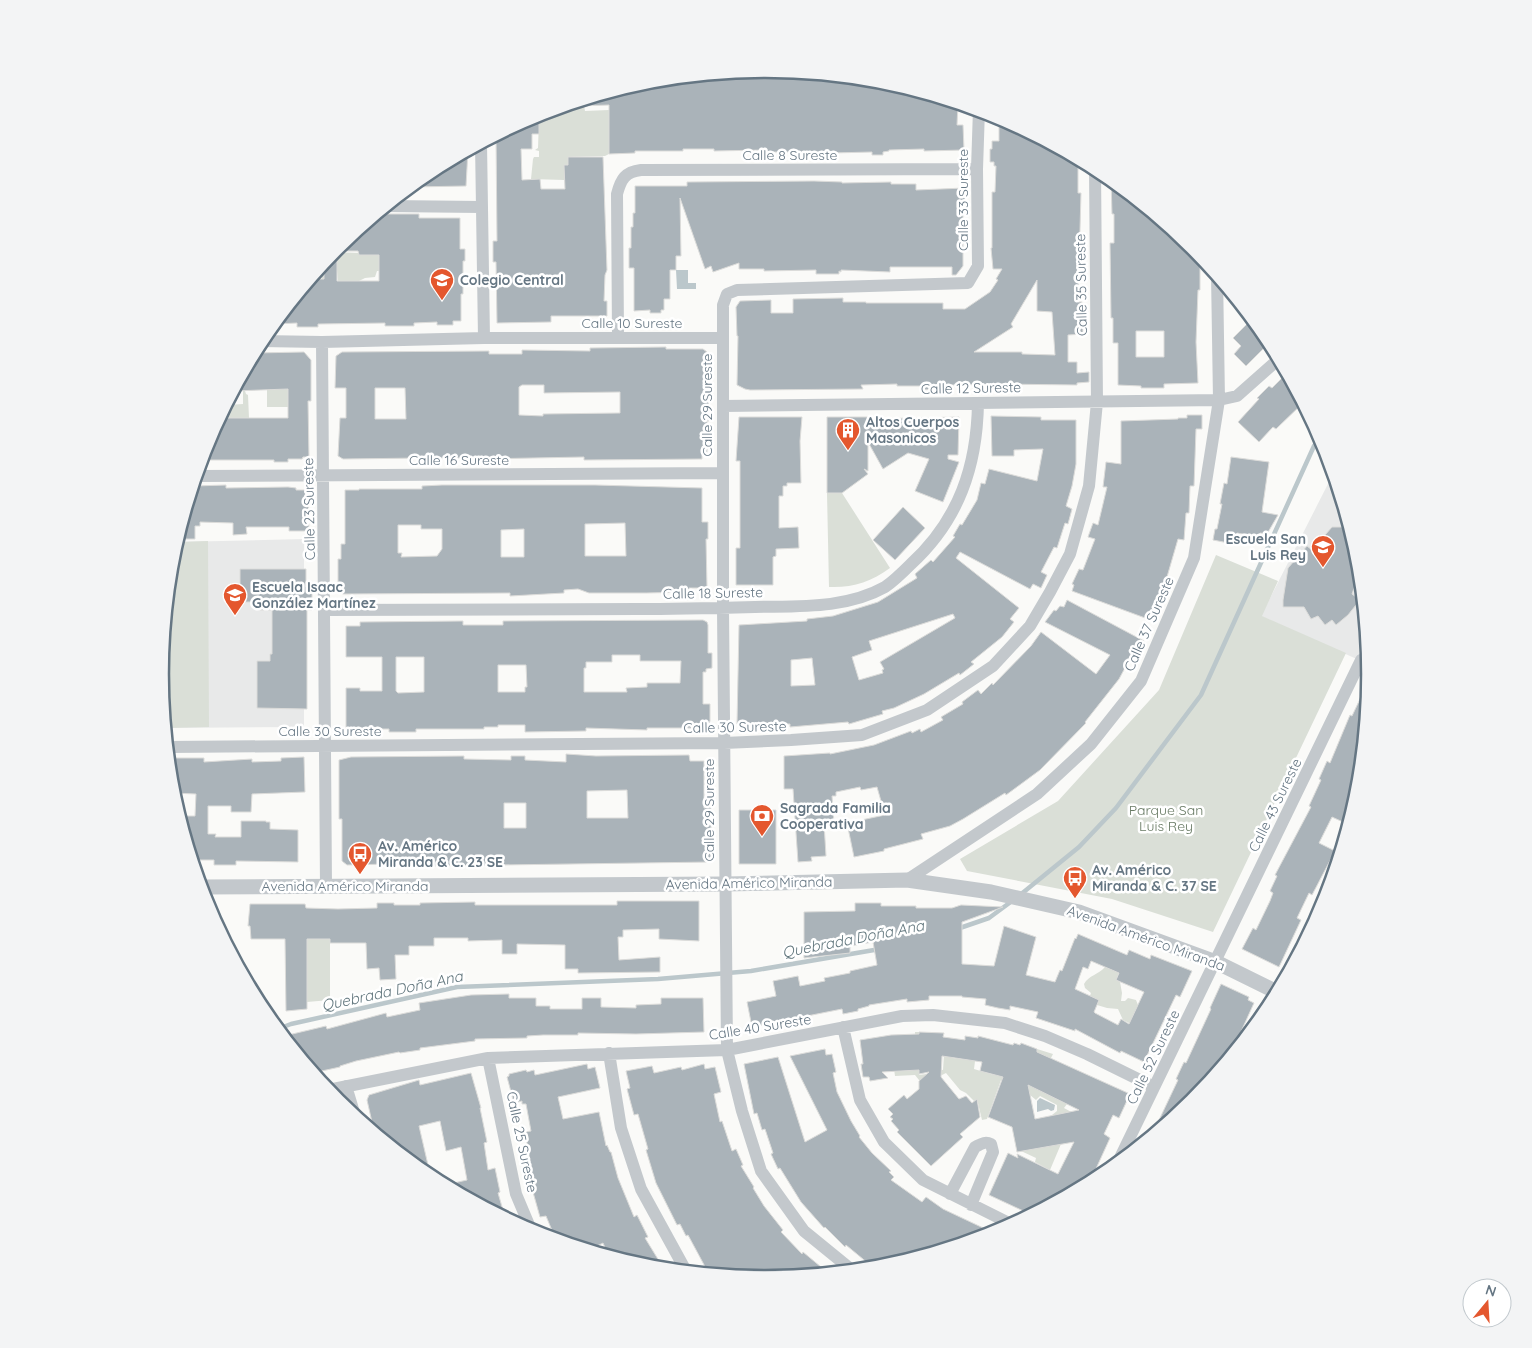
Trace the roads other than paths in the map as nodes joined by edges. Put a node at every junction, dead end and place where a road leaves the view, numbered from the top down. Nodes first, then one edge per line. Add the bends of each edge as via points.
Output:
1 (980, 117) edge
2 (481, 150) edge
3 (977, 169) junction
4 (1095, 177) edge
5 (397, 206) edge
6 (481, 206) junction
7 (1217, 285) edge
8 (618, 337) junction
9 (484, 338) junction
10 (721, 338) junction
11 (271, 341) edge
12 (322, 342) junction
13 (1275, 363) edge
14 (1219, 400) junction
15 (1098, 402) junction
16 (978, 403) junction
17 (723, 406) junction
18 (722, 473) junction
19 (203, 476) edge
20 (323, 476) junction
21 (723, 609) junction
22 (325, 610) junction
23 (1361, 660) dead end
24 (724, 743) junction
25 (325, 746) junction
26 (174, 747) edge
27 (907, 880) junction
28 (724, 884) junction
29 (326, 886) junction
30 (209, 887) edge
31 (1216, 962) junction
32 (1273, 989) edge
33 (843, 1027) junction
34 (727, 1050) junction
35 (609, 1053) junction
36 (488, 1058) junction
37 (346, 1086) junction
38 (1154, 1087) junction
39 (337, 1088) edge
40 (351, 1102) edge
41 (1123, 1151) edge
42 (950, 1194) junction
43 (971, 1205) junction
44 (527, 1220) edge
45 (1003, 1221) edge
46 (682, 1264) edge
47 (845, 1265) edge

1 - 3 street, Calle 33 Sureste
2 - 6 street
3 - 8 street, Calle 8 Sureste via 633,171 623,177 617,194
3 - 10 street, Calle 33 Sureste via 978,266 968,283 737,290 728,294 722,304
4 - 15 street, Calle 35 Sureste
5 - 6 street
6 - 9 street
7 - 14 street, Calle 37 Sureste
8 - 9 street, Calle 10 Sureste
8 - 10 street, Calle 10 Sureste
9 - 12 street, Calle 10 Sureste
10 - 17 street, Calle 29 Sureste
11 - 12 street, Calle 10 Sureste
12 - 20 street, Calle 23 Sureste
13 - 14 street, Calle 12 Sureste via 1237,396
14 - 15 street, Calle 12 Sureste
14 - 27 street, Calle 37 Sureste via 1194,558 1141,681 1090,744 1037,794
15 - 16 street, Calle 12 Sureste
15 - 24 street, Calle 30 Sureste via 1089,486 1070,554 1030,626 993,666 927,710 862,735
16 - 17 street, Calle 12 Sureste
16 - 21 street, Calle 18 Sureste via 976,444 957,506 919,557 886,586 839,603
17 - 18 street, Calle 29 Sureste
18 - 20 street, Calle 16 Sureste
18 - 21 street, Calle 29 Sureste
19 - 20 street, Calle 16 Sureste
20 - 22 street, Calle 23 Sureste
21 - 22 street, Calle 18 Sureste
21 - 24 street, Calle 29 Sureste
22 - 25 street, Calle 23 Sureste
23 - 31 street, Calle 43 Sureste
24 - 25 street, Calle 30 Sureste
24 - 28 street, Calle 29 Sureste
25 - 26 street, Calle 30 Sureste
25 - 29 street, Calle 23 Sureste
27 - 28 street, Avenida Américo Miranda
27 - 31 street, Avenida Américo Miranda via 991,892 1079,912
28 - 29 street, Avenida Américo Miranda
28 - 34 street, Calle 29 Sureste
29 - 30 street, Avenida Américo Miranda
31 - 32 street, Avenida Américo Miranda
31 - 38 street, Calle 52 Sureste
33 - 34 street, Calle 40 Sureste
33 - 38 street, Calle 40 Sureste via 902,1016 933,1015 1005,1023 1087,1054
33 - 42 street via 860,1100 884,1142 923,1180
34 - 35 street, Calle 40 Sureste
34 - 47 street, Calle 29 Sureste via 761,1171 804,1231
35 - 36 street, Calle 40 Sureste
35 - 46 street via 621,1128 642,1190
36 - 37 street, Calle 40 Sureste
36 - 44 street, Calle 25 Sureste via 516,1194
37 - 39 street, Calle 40 Sureste
37 - 40 street
38 - 41 street, Calle 52 Sureste
42 - 43 street
42 - 43 street via 976,1147 987,1142 991,1144 993,1152
43 - 45 street

